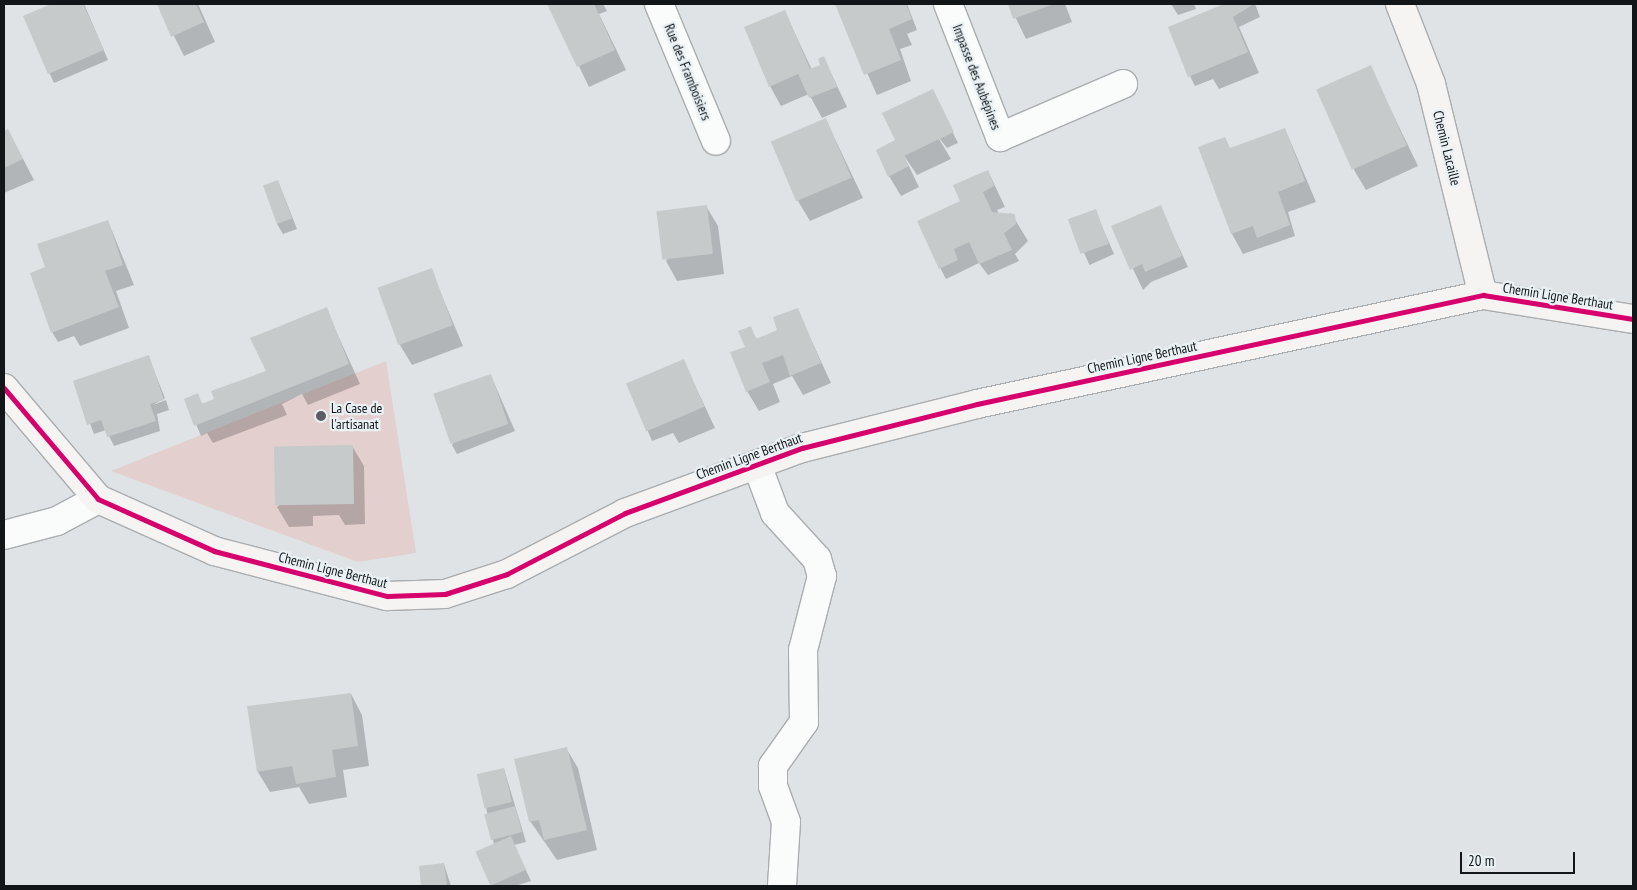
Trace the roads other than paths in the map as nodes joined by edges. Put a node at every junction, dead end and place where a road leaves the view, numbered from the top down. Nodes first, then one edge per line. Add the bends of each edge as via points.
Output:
1 (659, 4) edge
2 (948, 4) edge
3 (1400, 4) edge
4 (1123, 84) dead end
5 (716, 141) dead end
6 (1483, 295) junction
7 (1626, 316) edge
8 (4, 388) edge
9 (757, 465) junction
10 (98, 499) junction
11 (4, 535) edge
12 (782, 886) edge

1 - 5 street, Rue des Framboisiers
2 - 4 street, Impasse des Aubépines via 1000,137
3 - 6 street, Chemin Lacaille via 1431,84
6 - 7 street, Chemin Ligne Berthaut
6 - 9 street, Chemin Ligne Berthaut via 977,404 802,448
8 - 10 street, Chemin Ligne Berthaut
9 - 10 street, Chemin Ligne Berthaut via 625,513 507,574 445,594 387,596 214,551
9 - 12 street via 775,513 817,559 822,576 804,650 804,722 773,766 772,786 786,822
10 - 11 street via 57,521

